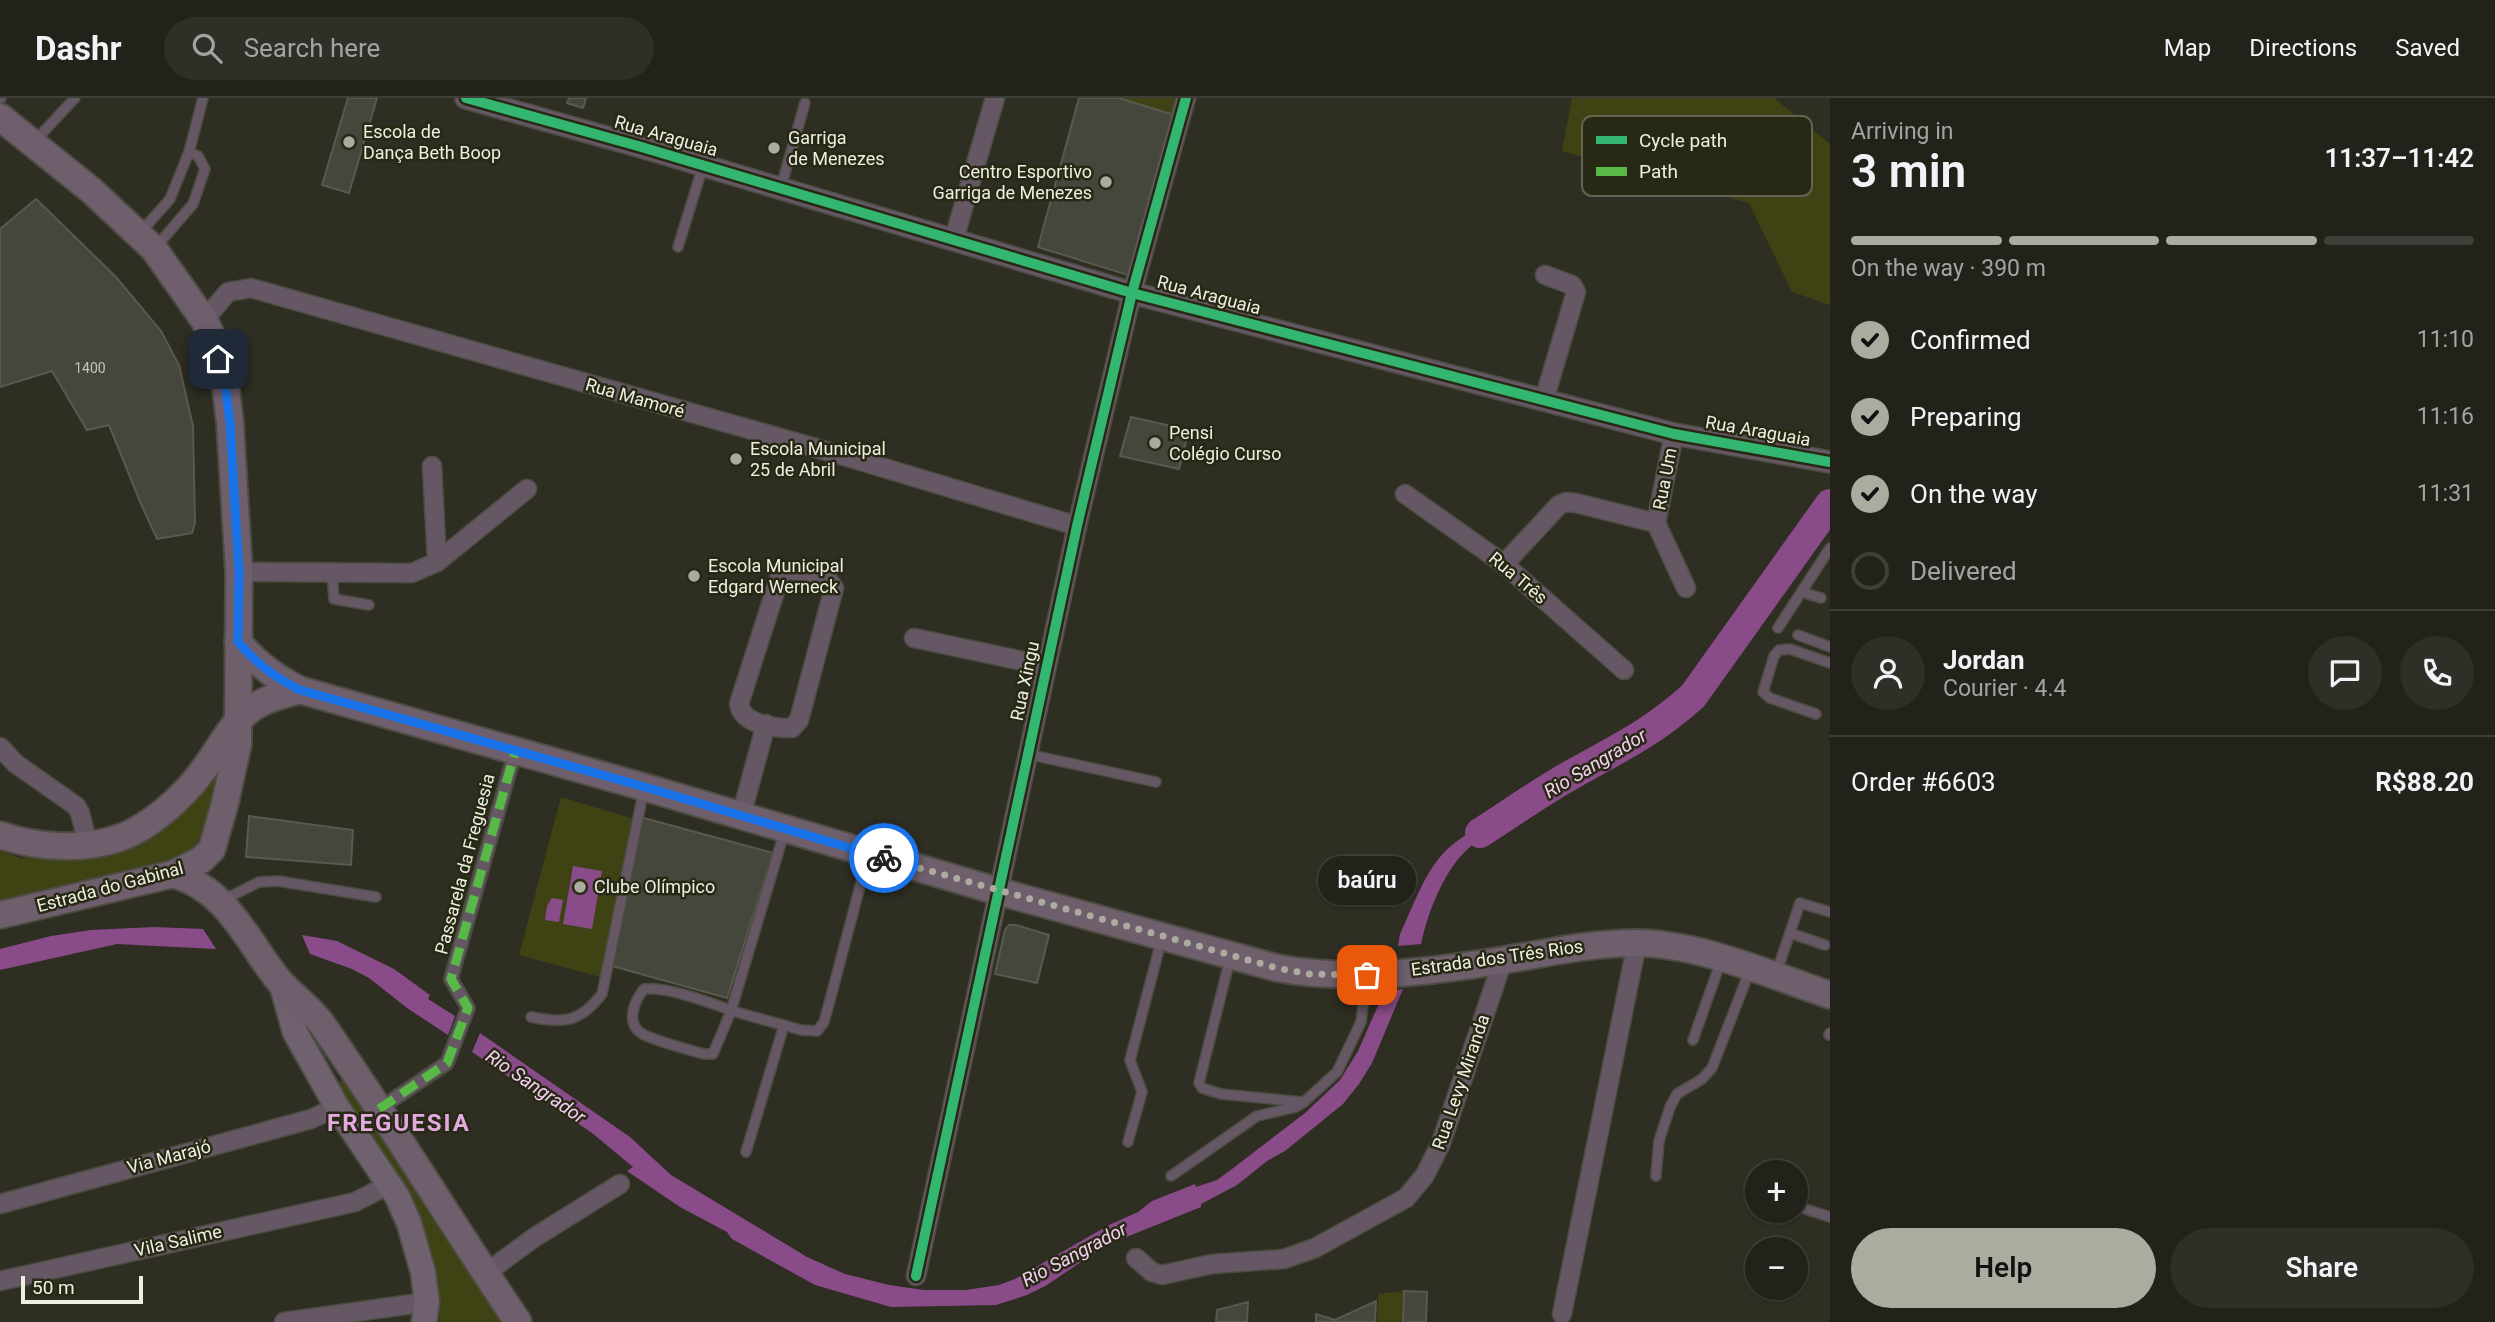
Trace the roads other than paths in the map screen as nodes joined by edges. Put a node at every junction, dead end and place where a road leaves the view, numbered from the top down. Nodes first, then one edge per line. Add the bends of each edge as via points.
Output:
1 (75, 98) edge
2 (203, 98) edge
3 (466, 98) edge
4 (995, 98) edge
5 (1186, 98) edge
6 (804, 103) dead end
7 (0, 117) edge
8 (33, 144) junction
9 (189, 152) junction
10 (703, 166) junction
11 (780, 189) junction
12 (954, 239) junction
13 (147, 242) junction
14 (678, 247) dead end
15 (1545, 275) dead end
16 (1132, 293) junction
17 (204, 320) junction
18 (1544, 400) junction
19 (1674, 434) junction
20 (1830, 462) edge
21 (432, 466) dead end
22 (527, 489) dead end
23 (1405, 494) dead end
24 (1656, 523) junction
25 (1077, 526) junction
26 (1830, 548) edge
27 (437, 562) junction
28 (1504, 564) junction
29 (239, 572) junction
30 (332, 572) junction
31 (1686, 588) dead end
32 (1802, 592) junction
33 (1821, 598) dead end
34 (369, 605) dead end
35 (1778, 628) dead end
36 (1798, 635) dead end
37 (914, 638) dead end
38 (238, 642) junction
39 (1830, 647) edge
40 (1830, 663) edge
41 (1046, 666) junction
42 (1624, 670) dead end
43 (300, 690) junction
44 (1816, 714) dead end
45 (238, 720) junction
46 (766, 724) junction
47 (0, 747) edge
48 (515, 752) junction
49 (1027, 754) junction
50 (1157, 782) dead end
51 (645, 787) junction
52 (741, 816) junction
53 (785, 830) junction
54 (0, 835) edge
55 (88, 844) junction
56 (869, 854) junction
57 (173, 874) junction
58 (998, 891) junction
59 (376, 897) dead end
60 (221, 901) junction
61 (1830, 912) edge
62 (0, 915) edge
63 (1790, 933) junction
64 (1163, 936) junction
65 (1637, 943) junction
66 (1825, 945) dead end
67 (1231, 956) junction
68 (1721, 959) junction
69 (1503, 960) junction
70 (1763, 973) junction
71 (1367, 975) junction
72 (281, 982) junction
73 (1830, 995) edge
74 (731, 1010) junction
75 (531, 1017) dead end
76 (784, 1025) junction
77 (1693, 1040) dead end
78 (1304, 1102) junction
79 (337, 1107) junction
80 (379, 1109) junction
81 (1128, 1142) dead end
82 (746, 1153) dead end
83 (1171, 1176) dead end
84 (1656, 1176) dead end
85 (390, 1184) junction
86 (620, 1184) dead end
87 (0, 1204) edge
88 (1808, 1210) edge
89 (1830, 1217) edge
90 (1136, 1258) dead end
91 (486, 1273) junction
92 (916, 1276) dead end
93 (0, 1280) edge
94 (425, 1312) edge
95 (1562, 1314) dead end
96 (284, 1322) edge
97 (518, 1322) edge

1 - 8 lane
2 - 9 lane
3 - 10 street, Rua Araguaia
4 - 12 street
5 - 16 street, Rua Xingu
6 - 11 lane
7 - 8 main road, Estrada do Gabinal
8 - 13 main road, Estrada do Gabinal
9 - 13 lane
9 - 13 lane via 198,156 205,169 193,204
10 - 11 street, Rua Araguaia
10 - 14 lane
11 - 12 street, Rua Araguaia
12 - 16 street, Rua Araguaia
13 - 17 main road, Estrada do Gabinal
15 - 18 street via 1572,285 1576,292
16 - 18 street, Rua Araguaia
16 - 25 street, Rua Xingu
17 - 25 street, Rua Mamoré via 228,292 251,288
17 - 29 main road, Estrada do Gabinal via 225,382
18 - 19 street, Rua Araguaia
19 - 20 street, Rua Araguaia
19 - 24 street, Rua Um
21 - 27 street
22 - 27 street
23 - 28 street, Rua Três
24 - 28 street via 1566,502 1552,511
24 - 31 street
25 - 41 street, Rua Xingu
26 - 32 lane
27 - 30 street via 412,573
28 - 42 street, Rua Três
29 - 30 street
29 - 38 main road, Estrada do Gabinal
30 - 34 lane via 334,599
32 - 33 lane
32 - 35 lane
36 - 39 lane
37 - 41 street
38 - 43 main road, Estrada dos Três Rios via 272,676
38 - 45 main road, Estrada do Gabinal
40 - 44 lane via 1790,649 1779,650 1763,692
41 - 49 street, Rua Xingu
43 - 45 main road via 256,705
43 - 48 main road, Estrada dos Três Rios
45 - 55 main road via 187,790 129,834
45 - 57 main road, Estrada do Gabinal via 234,763 212,849
46 - 46 street via 747,719 739,704 780,576 792,569 829,581 833,595 800,720 792,727
46 - 52 street
47 - 55 street via 16,764 76,806
48 - 51 main road, Estrada dos Três Rios
48 - 80 street, Passarela da Freguesia via 452,979 468,1008 447,1063
49 - 50 lane
49 - 58 street, Rua Xingu
51 - 52 main road, Estrada dos Três Rios
51 - 75 lane via 603,994 589,1012 558,1023
52 - 53 main road, Estrada dos Três Rios
53 - 56 main road, Estrada dos Três Rios
53 - 74 lane
54 - 55 main road via 49,845
56 - 58 main road, Estrada dos Três Rios
56 - 76 lane via 824,1022 817,1031
57 - 60 main road via 192,879
57 - 62 main road, Estrada do Gabinal
58 - 64 main road, Estrada dos Três Rios
58 - 92 street, Rua Xingu
59 - 60 lane via 278,881 259,882
60 - 72 main road
61 - 63 lane via 1800,902
63 - 66 lane
63 - 70 lane
64 - 67 main road, Estrada dos Três Rios
64 - 81 lane via 1130,1060 1142,1092
65 - 68 main road, Estrada dos Três Rios via 1670,945
65 - 69 main road, Estrada dos Três Rios via 1584,945
65 - 95 street
67 - 71 main road, Estrada dos Três Rios via 1310,974
67 - 78 lane via 1199,1083 1222,1094
68 - 70 main road, Estrada dos Três Rios
68 - 77 lane
69 - 71 main road, Estrada dos Três Rios
69 - 90 street, Rua Levy Miranda via 1441,1143 1425,1175 1406,1198 1315,1248 1284,1259 1212,1264 1162,1275
70 - 73 main road, Estrada dos Três Rios
70 - 84 lane via 1712,1068 1677,1094 1670,1107 1659,1141
71 - 78 lane via 1361,1022 1337,1072
72 - 79 main road via 295,1032
72 - 80 main road via 319,1020
74 - 74 lane via 713,1054 640,1033 633,1023 634,1001 644,989 656,988
74 - 76 lane
76 - 82 lane
78 - 83 lane via 1257,1116
79 - 85 main road
79 - 87 street, Via Marajó via 311,1119
80 - 91 main road
85 - 93 street, Vila Salime via 355,1202
85 - 94 main road via 417,1245
86 - 91 street
88 - 89 lane
91 - 97 main road
94 - 96 street

